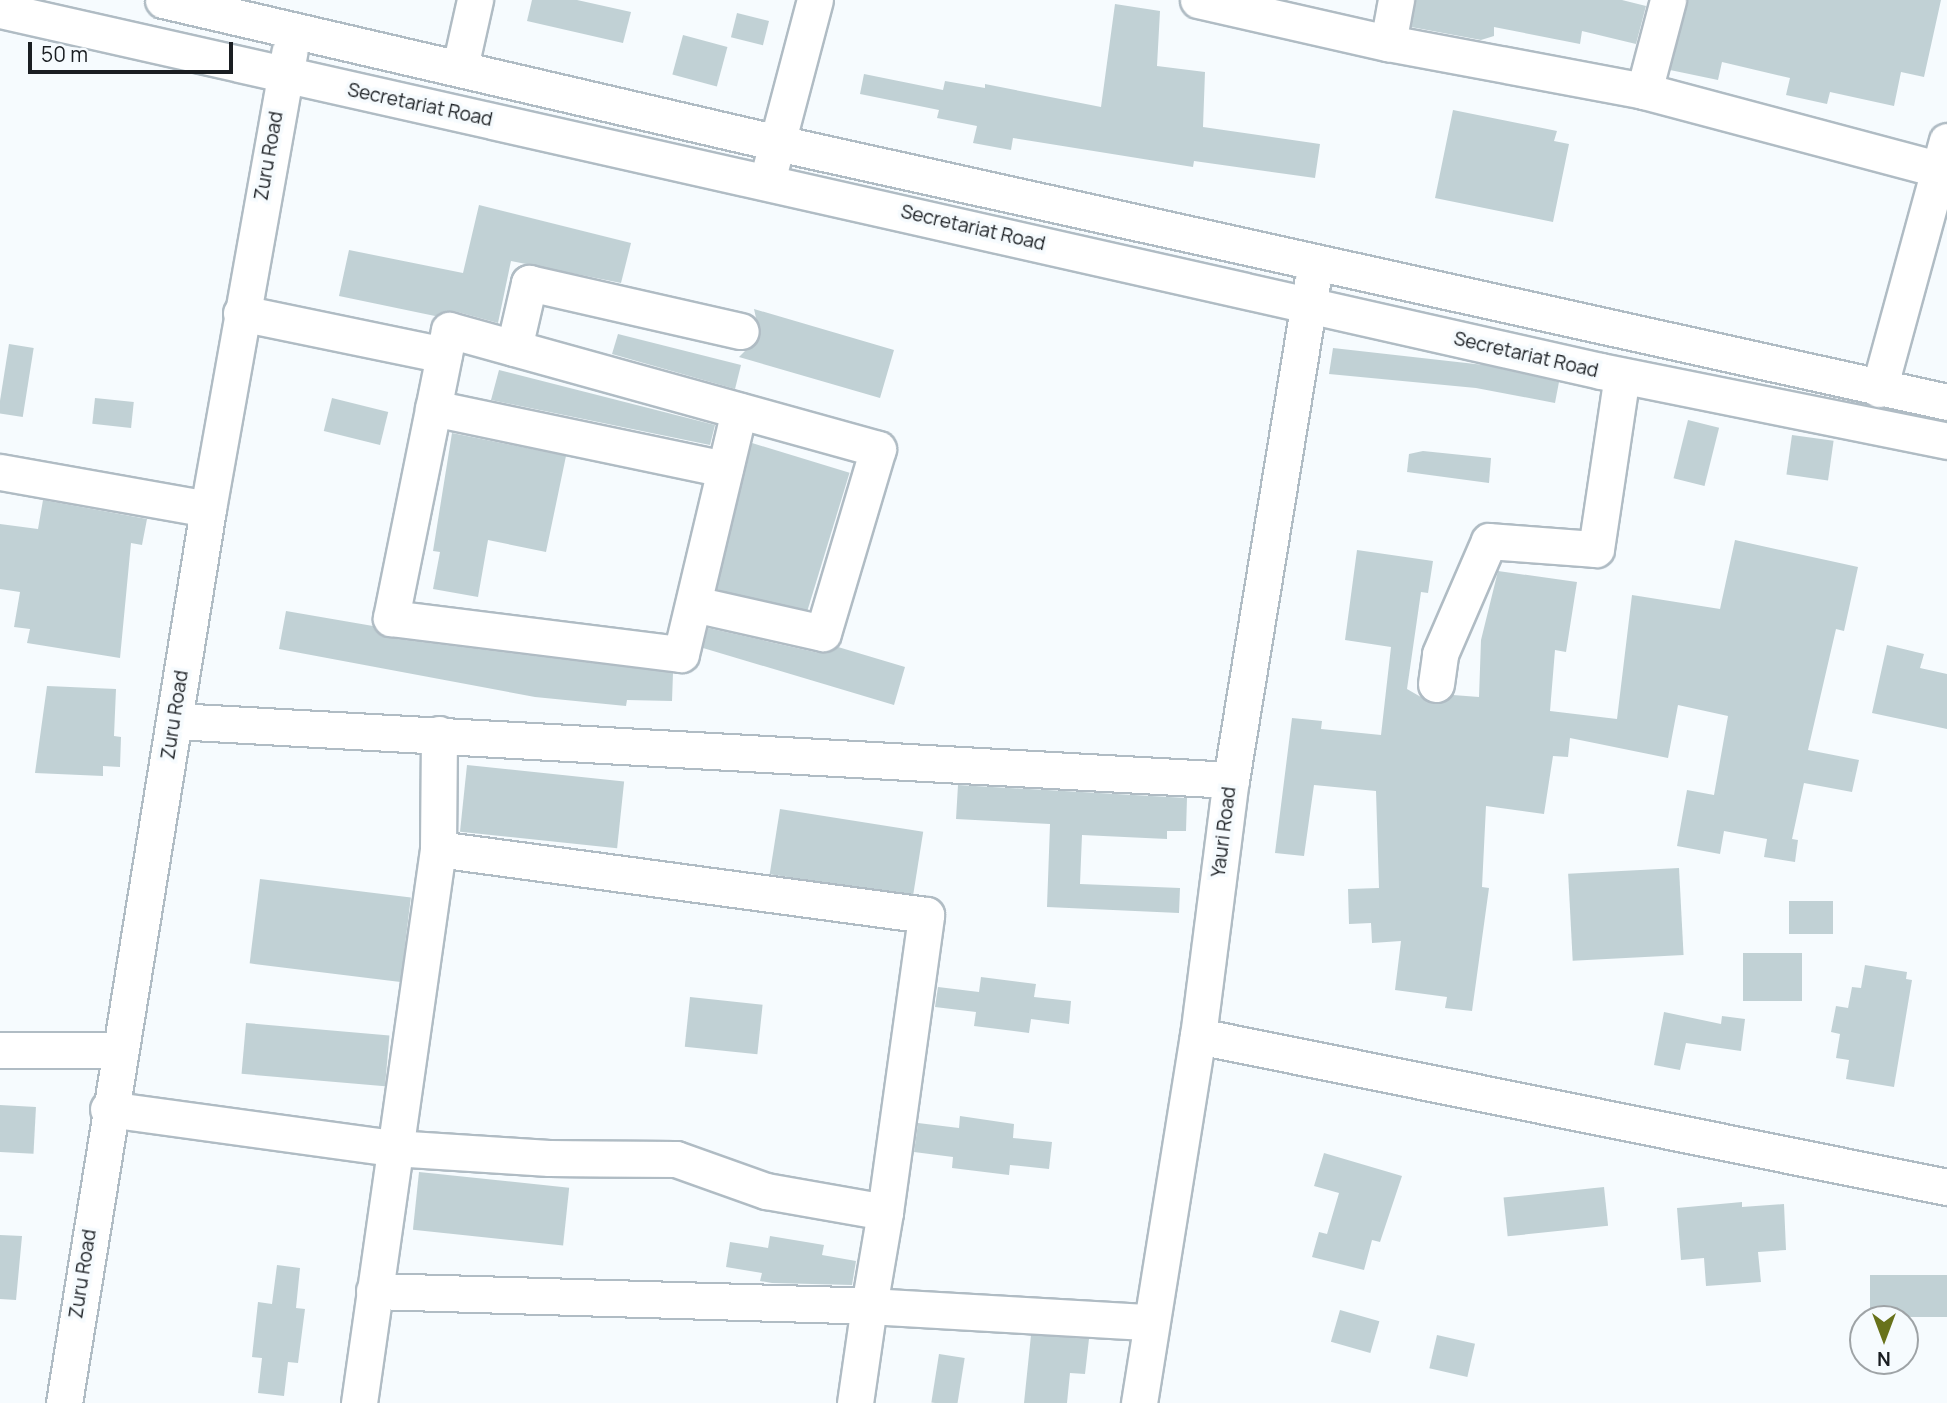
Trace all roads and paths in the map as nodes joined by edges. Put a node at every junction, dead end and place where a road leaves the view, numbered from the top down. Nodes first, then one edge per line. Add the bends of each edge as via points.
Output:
1 (163, 0) edge
2 (475, 0) edge
3 (815, 0) edge
4 (1198, 0) edge
5 (1396, 0) edge
6 (1668, 0) edge
7 (0, 10) edge
8 (295, 29) junction
9 (1388, 43) junction
10 (460, 68) junction
11 (283, 75) junction
12 (1644, 91) junction
13 (778, 143) junction
14 (1944, 155) edge
15 (767, 180) junction
16 (1318, 262) junction
17 (1306, 306) junction
18 (241, 313) junction
19 (741, 331) dead end
20 (514, 348) junction
21 (444, 355) junction
22 (1622, 376) junction
23 (1880, 389) junction
24 (1947, 402) edge
25 (433, 408) junction
26 (739, 411) junction
27 (1947, 441) edge
28 (725, 469) junction
29 (0, 472) edge
30 (208, 509) junction
31 (694, 604) junction
32 (1436, 684) dead end
33 (175, 721) junction
34 (439, 734) junction
35 (1231, 780) junction
36 (438, 849) junction
37 (1198, 1036) junction
38 (0, 1050) edge
39 (118, 1050) junction
40 (108, 1109) junction
41 (393, 1148) junction
42 (1947, 1187) edge
43 (885, 1212) junction
44 (374, 1291) junction
45 (869, 1306) junction
46 (1150, 1322) junction
47 (64, 1403) edge
48 (359, 1403) edge
49 (855, 1403) edge
50 (1139, 1403) edge

1 - 8 street, Secretariat Road
2 - 10 street
3 - 13 street
4 - 9 street
5 - 9 street
6 - 12 street
7 - 11 street, Secretariat Road
8 - 10 street, Secretariat Road
8 - 11 street, Zuru Road
9 - 12 street
10 - 13 street, Secretariat Road
11 - 15 street, Secretariat Road
11 - 18 street, Zuru Road
12 - 14 street
13 - 15 street
13 - 16 street, Secretariat Road
14 - 23 street
15 - 17 street, Secretariat Road
16 - 17 street, Yauri Road
16 - 23 street, Secretariat Road
17 - 22 street, Secretariat Road
17 - 35 street, Yauri Road
18 - 21 street
18 - 30 street, Zuru Road
19 - 20 street via 529,282
20 - 21 street via 449,330
20 - 26 street
21 - 25 street
22 - 27 street, Secretariat Road
22 - 32 street via 1596,549 1489,541 1440,654
23 - 24 street, Secretariat Road
25 - 28 street
25 - 31 street via 391,618 681,654
26 - 28 street
26 - 31 street via 878,449 823,633
28 - 31 street
29 - 30 street
30 - 33 street, Zuru Road
33 - 34 street
33 - 39 street, Zuru Road
34 - 35 street
34 - 36 street
35 - 37 street, Yauri Road
36 - 41 street
36 - 43 street via 926,915
37 - 42 street
37 - 46 street, Yauri Road
38 - 39 street
39 - 40 street, Zuru Road
40 - 41 street
40 - 47 street, Zuru Road
41 - 43 street via 549,1158 676,1159 766,1191
41 - 44 street
43 - 45 street
44 - 45 street
44 - 48 street
45 - 46 street
45 - 49 street
46 - 50 street, Yauri Road

